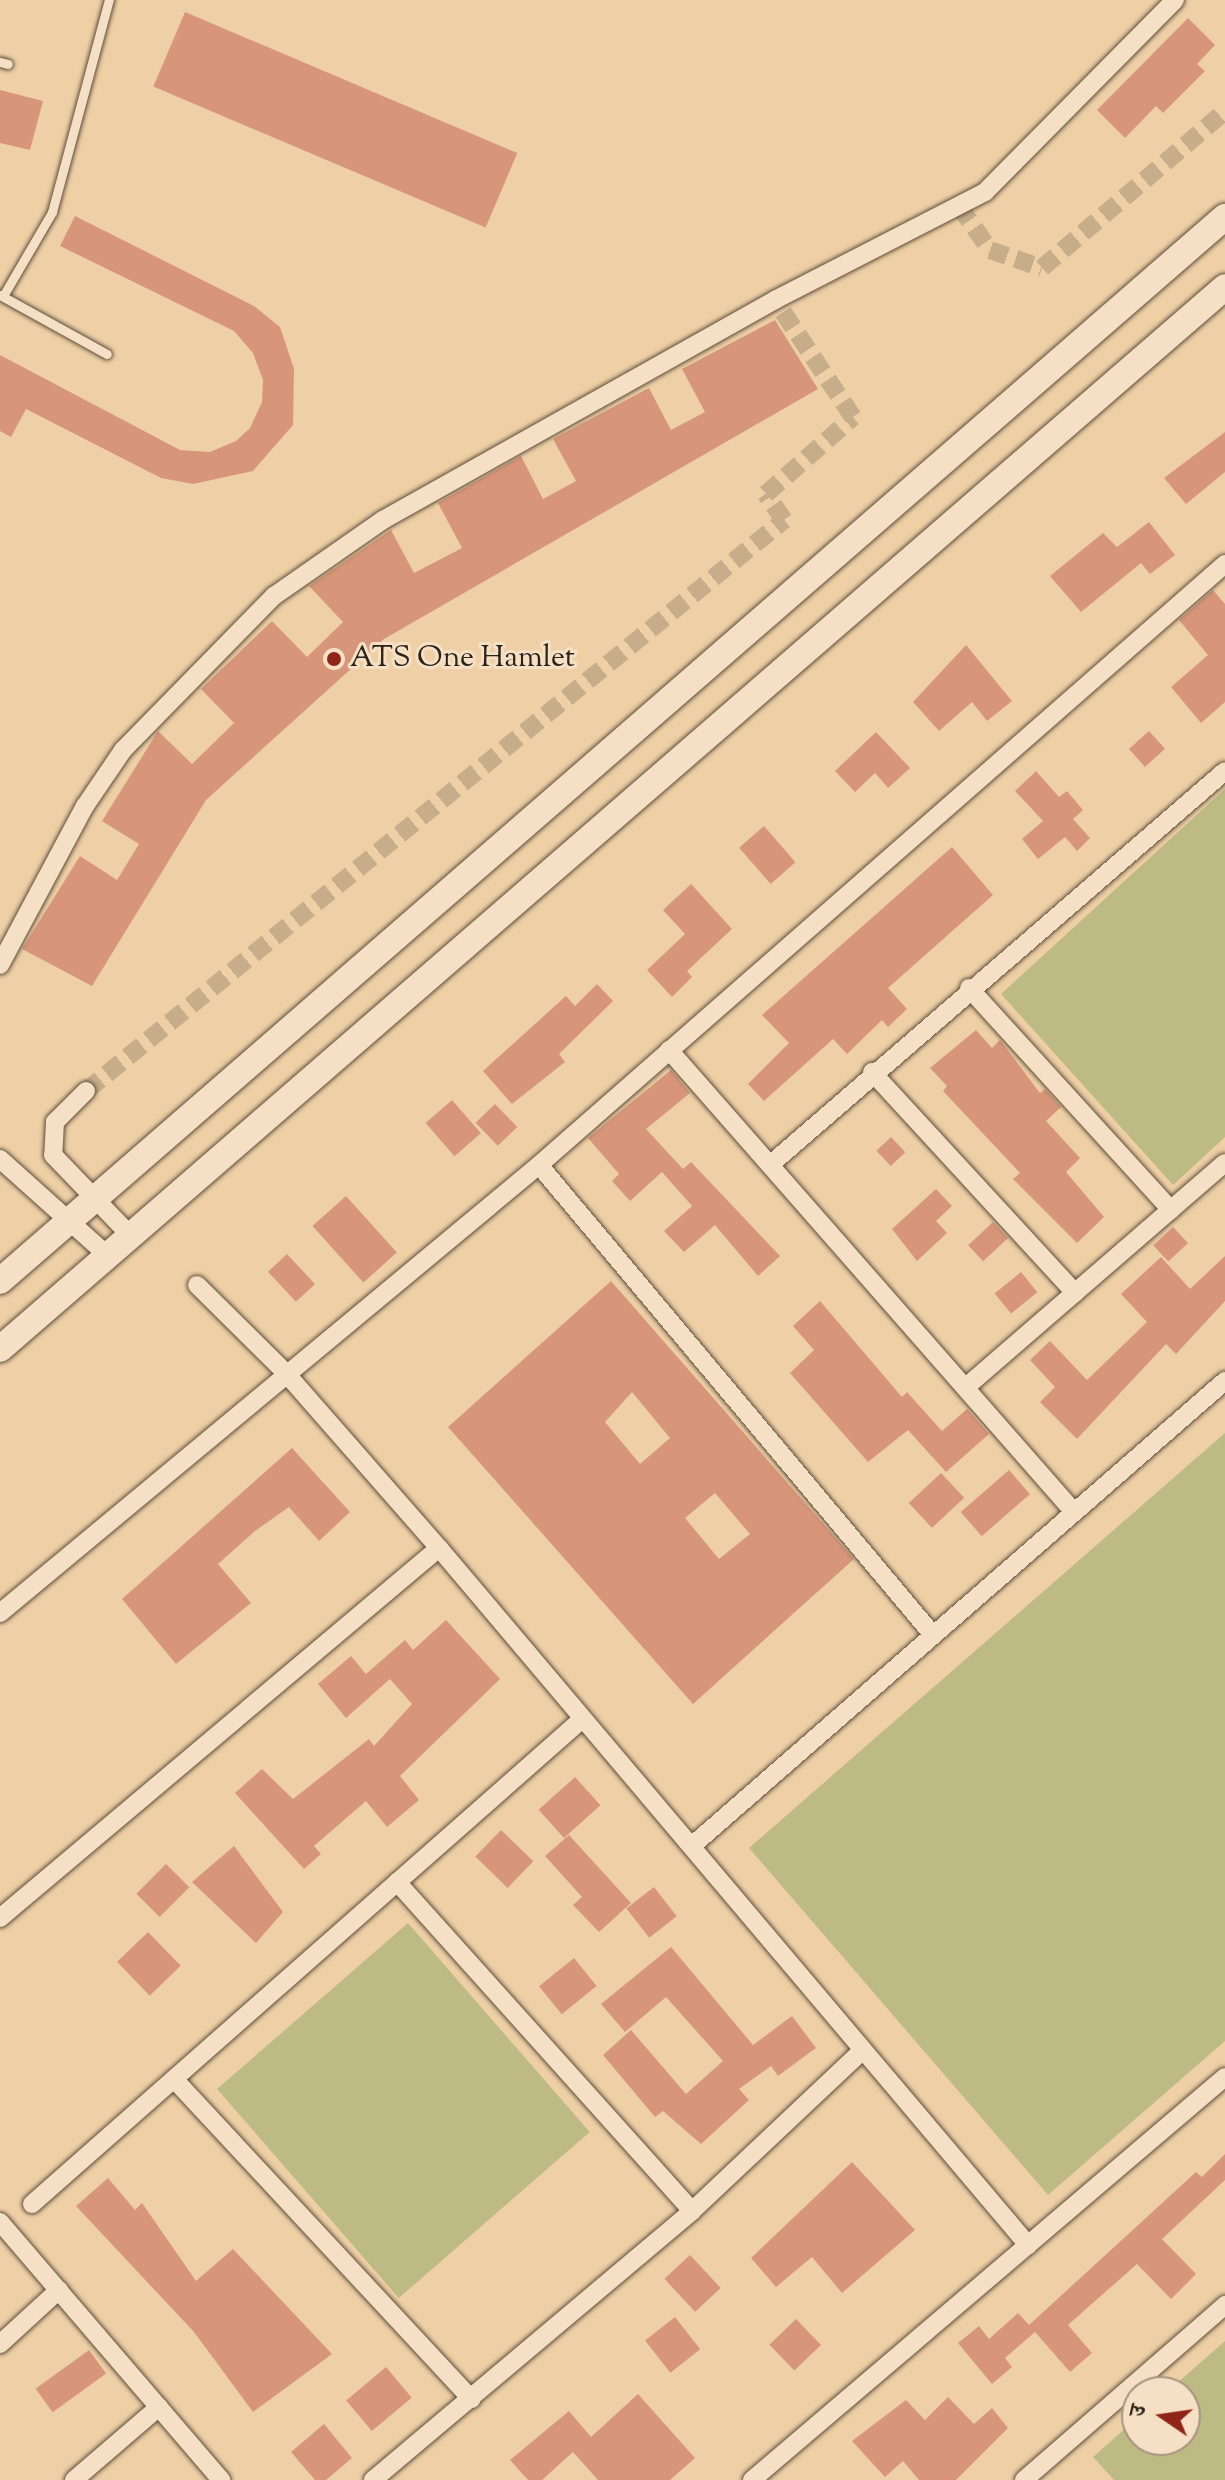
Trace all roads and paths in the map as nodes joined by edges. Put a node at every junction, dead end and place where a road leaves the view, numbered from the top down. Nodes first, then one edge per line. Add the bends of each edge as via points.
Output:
1 (109, 0) edge
2 (1175, 0) edge
3 (1225, 217) edge
4 (1225, 287) edge
5 (2, 295) edge
6 (107, 354) dead end
7 (1225, 564) edge
8 (1225, 771) edge
9 (0, 965) edge
10 (969, 988) junction
11 (669, 1050) junction
12 (872, 1072) junction
13 (86, 1091) tunnel mouth
14 (0, 1159) edge
15 (1225, 1163) edge
16 (771, 1164) junction
17 (539, 1165) junction
18 (89, 1198) junction
19 (1171, 1210) junction
20 (67, 1219) junction
21 (130, 1235) junction
22 (107, 1255) junction
23 (0, 1281) edge
24 (197, 1285) dead end
25 (1075, 1293) junction
26 (0, 1349) edge
27 (284, 1371) junction
28 (1225, 1381) edge
29 (966, 1387) junction
30 (1074, 1512) junction
31 (439, 1548) junction
32 (0, 1613) edge
33 (933, 1635) junction
34 (580, 1721) junction
35 (694, 1844) junction
36 (397, 1882) junction
37 (0, 1918) edge
38 (863, 2050) junction
39 (1225, 2077) edge
40 (174, 2079) junction
41 (32, 2204) dead end
42 (692, 2211) junction
43 (0, 2222) edge
44 (1028, 2245) junction
45 (59, 2290) junction
46 (1225, 2305) edge
47 (0, 2344) edge
48 (471, 2399) junction
49 (159, 2407) junction
50 (1026, 2479) edge
51 (74, 2480) edge
52 (221, 2480) edge
53 (373, 2480) edge
54 (752, 2480) edge

1 - 5 lane via 52,212
2 - 9 street via 1024,157 959,206 762,308 383,520 274,596 123,750 85,806
3 - 18 street
4 - 21 street
5 - 6 lane
7 - 11 street
8 - 10 street
10 - 12 street
10 - 19 street
11 - 16 street
11 - 17 street
12 - 16 street
12 - 25 street
13 - 18 street via 55,1122 50,1145
14 - 20 street
15 - 19 street
16 - 29 street
17 - 27 street
17 - 33 street
18 - 20 street
18 - 21 street
19 - 25 street
20 - 22 street
20 - 23 street
21 - 22 street
22 - 26 street
24 - 27 street
25 - 29 street
27 - 31 street
27 - 32 street
28 - 30 street
29 - 30 street
30 - 33 street
31 - 34 street
31 - 37 street
33 - 35 street
34 - 35 street
34 - 36 street
35 - 38 street
36 - 40 street
36 - 42 street
38 - 42 street
38 - 44 street
39 - 44 street
40 - 41 street
40 - 48 street
42 - 48 street
43 - 45 street
44 - 54 street
45 - 47 street
45 - 49 street
46 - 50 street
48 - 53 street
49 - 51 street
49 - 52 street

